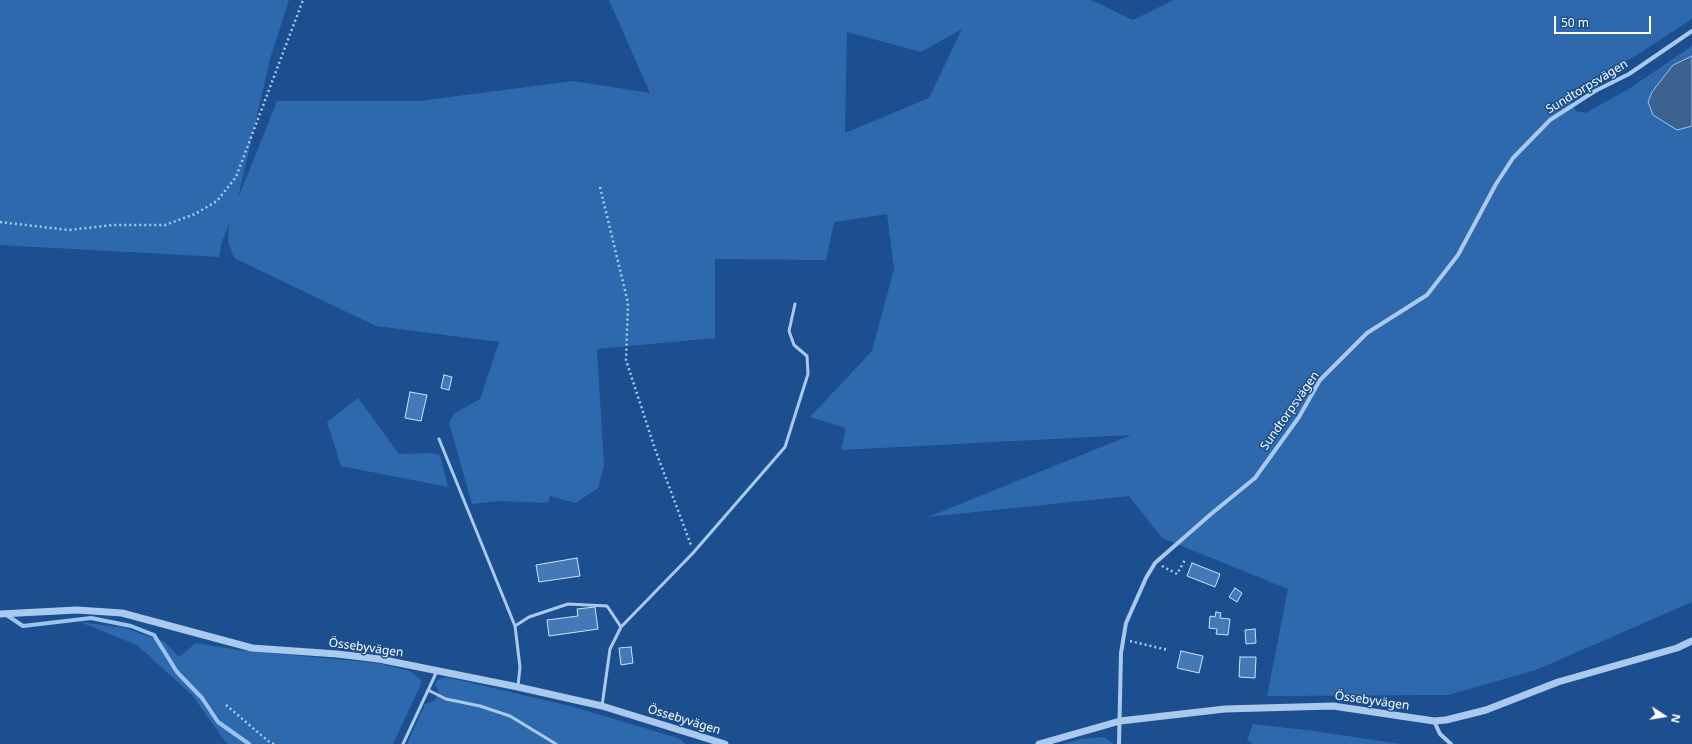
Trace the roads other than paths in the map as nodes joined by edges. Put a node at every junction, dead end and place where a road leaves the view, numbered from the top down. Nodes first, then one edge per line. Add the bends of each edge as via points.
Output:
1 (1692, 31) edge
2 (795, 304) dead end
3 (439, 439) dead end
4 (0, 614) edge
5 (514, 626) junction
6 (621, 627) junction
7 (1692, 641) edge
8 (437, 671) junction
9 (518, 687) junction
10 (428, 690) junction
11 (602, 706) junction
12 (1434, 720) junction
13 (1120, 721) junction
14 (403, 744) edge
15 (556, 744) edge
16 (725, 744) edge
17 (1039, 744) edge
18 (1119, 744) edge
19 (1451, 744) edge

1 - 13 street, Sundtorpsvägen via 1629,74 1595,91 1550,120 1513,158 1458,254 1426,294 1367,333 1320,380 1299,417 1255,478 1155,563 1126,623 1121,653
2 - 6 lane via 789,331 794,344 807,356 808,374 786,447 693,553
3 - 5 lane
4 - 8 street, Össebyvägen via 77,610 122,613 252,648 372,658
5 - 6 lane via 529,617 568,604 607,606
5 - 9 lane via 520,667
6 - 11 lane via 610,649
7 - 12 street, Össebyvägen via 1677,648 1558,682 1486,710 1446,720
8 - 9 street, Össebyvägen
8 - 10 lane
9 - 11 street, Össebyvägen
10 - 14 lane
10 - 15 lane via 446,699 510,716
11 - 16 street, Össebyvägen
12 - 13 street, Össebyvägen via 1333,706 1225,709
12 - 19 street via 1440,734
13 - 17 street, Össebyvägen
13 - 18 street, Sundtorpsvägen

